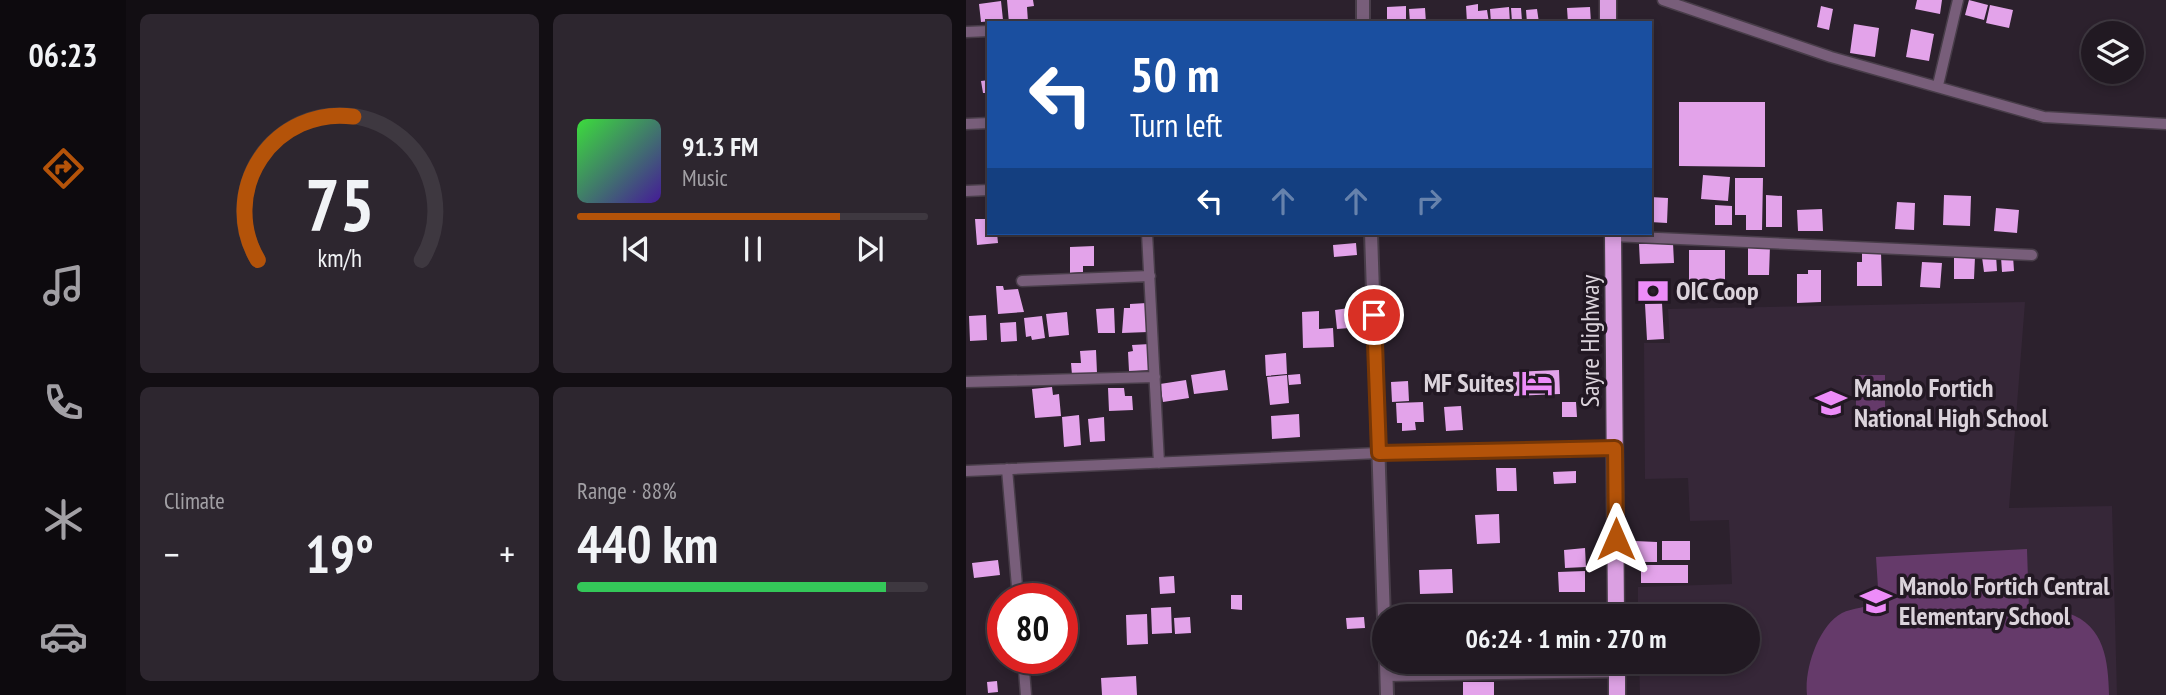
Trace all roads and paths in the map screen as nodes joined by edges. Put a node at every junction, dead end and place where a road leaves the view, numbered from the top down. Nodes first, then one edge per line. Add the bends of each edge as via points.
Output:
1 (1363, 0) edge
2 (1608, 0) edge
3 (1663, 0) edge
4 (1958, 0) edge
5 (1363, 21) edge
6 (1608, 21) edge
7 (987, 31) edge
8 (966, 32) edge
9 (1938, 85) junction
10 (987, 123) edge
11 (966, 124) edge
12 (2166, 124) edge
13 (987, 190) edge
14 (966, 191) edge
15 (1147, 235) edge
16 (1371, 235) edge
17 (1613, 235) edge
18 (1633, 235) edge
19 (2032, 255) dead end
20 (1150, 276) junction
21 (1023, 281) dead end
22 (1155, 377) junction
23 (966, 382) edge
24 (1615, 448) junction
25 (1379, 453) junction
26 (1159, 463) junction
27 (1007, 469) junction
28 (966, 471) edge
29 (1016, 583) edge
30 (1384, 604) edge
31 (1616, 604) edge
32 (1024, 674) edge
33 (1437, 674) edge
34 (1617, 674) edge
35 (1386, 676) joint
36 (1026, 695) edge
37 (1387, 695) edge
38 (1617, 695) edge

1 - 5 street
2 - 6 highway
3 - 9 street via 1831,57
4 - 9 street
7 - 8 street
9 - 12 street via 2044,117
10 - 11 street
13 - 14 street
15 - 20 street
16 - 25 street
17 - 24 highway, Sayre Highway
18 - 19 street
20 - 21 street
20 - 22 street
22 - 23 street
22 - 26 street
24 - 25 street
24 - 31 highway, Sayre Highway
25 - 26 street
25 - 30 street
26 - 27 street
27 - 28 street
27 - 29 street
32 - 36 street
33 - 35 street
34 - 38 highway
35 - 37 street

